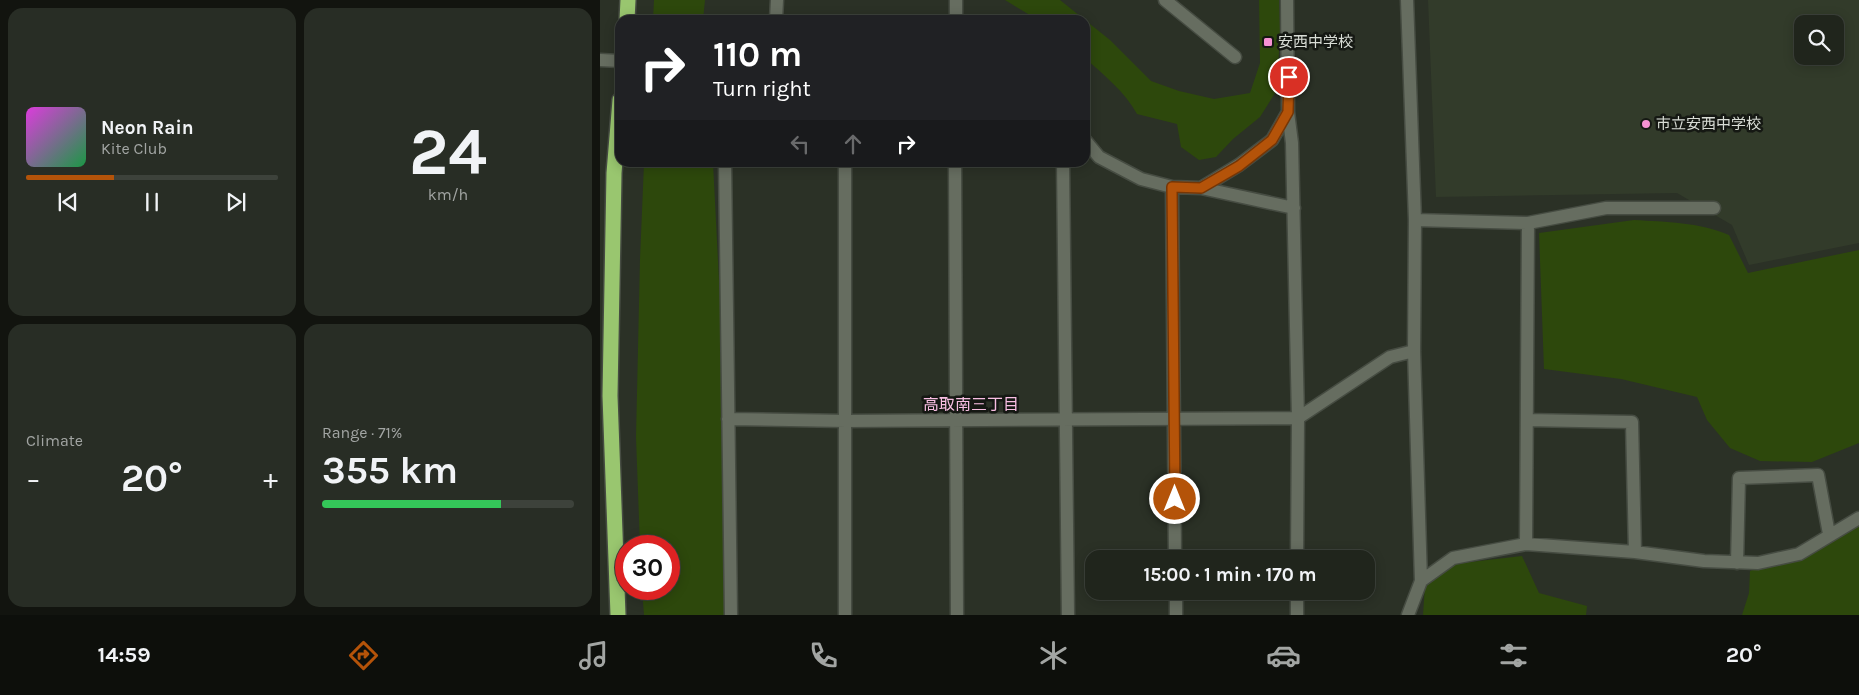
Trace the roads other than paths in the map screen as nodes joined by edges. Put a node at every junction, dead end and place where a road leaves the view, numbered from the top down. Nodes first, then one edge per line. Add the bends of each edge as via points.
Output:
1 (628, 0) edge
2 (777, 0) edge
3 (956, 0) edge
4 (1165, 0) edge
5 (1287, 0) edge
6 (1407, 0) edge
7 (627, 15) edge
8 (776, 15) edge
9 (956, 15) edge
10 (1235, 57) dead end
11 (600, 60) edge
12 (615, 61) edge
13 (1288, 112) junction
14 (1090, 146) edge
15 (615, 160) edge
16 (725, 167) edge
17 (845, 167) edge
18 (956, 167) edge
19 (1064, 167) edge
20 (1172, 187) junction
21 (1201, 188) junction
22 (1294, 208) junction
23 (1714, 208) dead end
24 (1415, 220) junction
25 (1528, 223) junction
26 (1414, 351) junction
27 (1066, 418) junction
28 (1298, 418) junction
29 (728, 419) junction
30 (957, 419) junction
31 (1174, 419) junction
32 (1527, 420) junction
33 (846, 421) junction
34 (1859, 518) edge
35 (1829, 534) junction
36 (1526, 544) junction
37 (1176, 550) edge
38 (1298, 550) edge
39 (1635, 552) junction
40 (1737, 563) junction
41 (1421, 581) junction
42 (1176, 600) edge
43 (1297, 600) edge
44 (618, 615) edge
45 (731, 615) edge
46 (845, 615) edge
47 (957, 615) edge
48 (1068, 615) edge
49 (1176, 615) edge
50 (1297, 615) edge
51 (1408, 615) edge

1 - 7 highway
2 - 8 street
3 - 9 street
4 - 10 street
5 - 13 street
6 - 24 street
11 - 12 street
13 - 21 street via 1272,140 1239,166
13 - 22 street
14 - 20 street via 1099,157 1141,179
15 - 44 highway via 610,396
16 - 29 street
17 - 33 street
18 - 30 street
19 - 27 street
20 - 21 street
20 - 31 street
21 - 22 street
22 - 28 street
23 - 25 street via 1606,208
24 - 25 street
24 - 26 street
25 - 32 street
26 - 28 street via 1390,357
26 - 41 street
27 - 30 street
27 - 31 street
27 - 48 street
28 - 31 street
28 - 38 street
29 - 33 street
29 - 45 street
30 - 33 street
30 - 47 street
31 - 37 street
32 - 36 street
32 - 39 street via 1632,422
33 - 46 street
34 - 35 street
35 - 40 street via 1799,554 1758,563
35 - 40 street via 1818,475 1739,478
36 - 39 street
36 - 41 street via 1453,558
39 - 40 street
41 - 51 street
42 - 49 street
43 - 50 street

